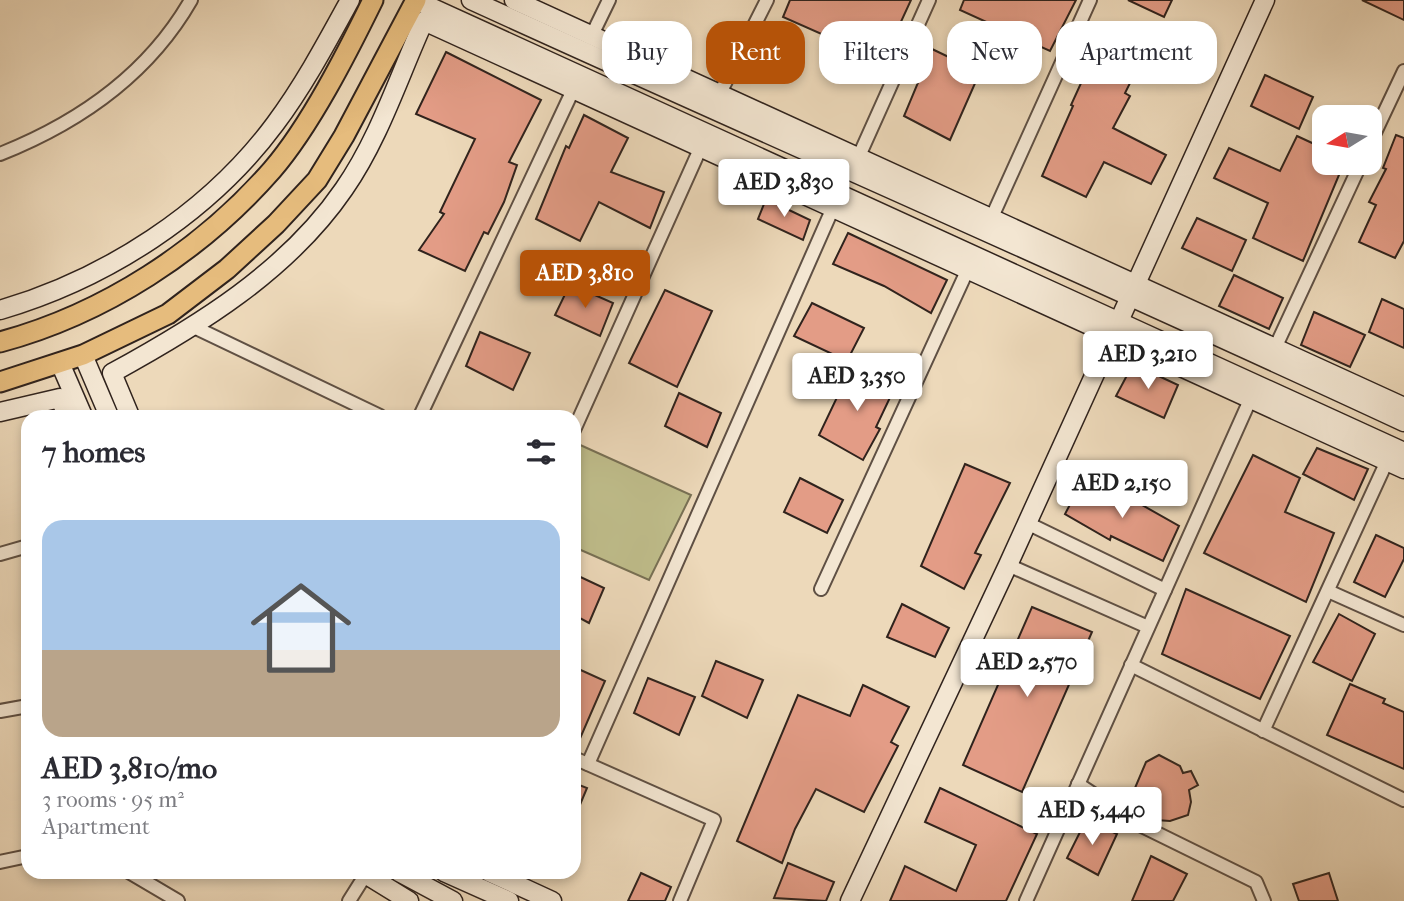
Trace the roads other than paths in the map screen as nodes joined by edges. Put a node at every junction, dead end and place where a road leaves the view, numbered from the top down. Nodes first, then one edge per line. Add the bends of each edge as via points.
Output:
1 (191, 0) edge
2 (350, 0) edge
3 (373, 0) edge
4 (415, 0) edge
5 (471, 0) edge
6 (514, 0) edge
7 (609, 0) edge
8 (767, 0) edge
9 (929, 0) edge
10 (1090, 0) edge
11 (1265, 0) edge
12 (593, 35) junction
13 (1404, 71) edge
14 (573, 90) junction
15 (719, 95) junction
16 (1382, 118) edge
17 (700, 149) junction
18 (0, 154) edge
19 (859, 156) junction
20 (1355, 175) edge
21 (832, 210) junction
22 (992, 217) junction
23 (967, 271) junction
24 (1132, 288) junction
25 (0, 310) edge
26 (194, 327) junction
27 (1114, 328) junction
28 (0, 342) edge
29 (1276, 346) junction
30 (83, 355) junction
31 (60, 363) junction
32 (0, 382) edge
33 (1250, 400) junction
34 (1404, 407) edge
35 (65, 410) edge
36 (80, 410) edge
37 (106, 410) edge
38 (127, 410) edge
39 (367, 410) edge
40 (423, 410) edge
41 (0, 412) edge
42 (581, 414) edge
43 (1404, 422) edge
44 (1404, 452) edge
45 (1387, 461) junction
46 (1404, 469) edge
47 (1027, 523) junction
48 (21, 547) edge
49 (0, 554) edge
50 (1008, 565) junction
51 (821, 589) dead end
52 (1165, 590) junction
53 (1328, 591) junction
54 (1404, 625) edge
55 (1148, 627) junction
56 (1131, 665) junction
57 (21, 707) edge
58 (0, 711) edge
59 (1263, 731) junction
60 (581, 761) edge
61 (588, 764) junction
62 (1078, 784) junction
63 (1404, 800) edge
64 (21, 858) edge
65 (0, 862) edge
66 (142, 879) edge
67 (361, 879) edge
68 (374, 879) edge
69 (412, 879) edge
70 (460, 879) edge
71 (504, 879) edge
72 (178, 901) edge
73 (349, 901) edge
74 (409, 901) edge
75 (453, 901) edge
76 (509, 901) edge
77 (552, 901) edge
78 (680, 901) edge
79 (850, 901) edge
80 (1026, 901) edge
81 (1264, 901) edge

1 - 18 street via 149,58 101,102 42,137
2 - 25 main road via 275,124 238,168 186,215 99,270
3 - 28 main road via 347,52 274,168 223,220 114,297
4 - 27 main road
4 - 30 main road via 317,180 227,269 168,314
5 - 24 main road via 792,147
6 - 12 main road
7 - 12 street
8 - 15 street
9 - 19 street
10 - 22 street
11 - 24 main road
12 - 15 main road
13 - 16 street
14 - 17 main road
14 - 26 main road via 424,21 344,190 277,262
14 - 40 street
15 - 19 main road
17 - 21 main road
17 - 42 street
19 - 22 main road
20 - 29 street
21 - 23 main road
21 - 61 street
22 - 24 main road
23 - 27 main road
23 - 51 street
24 - 27 main road
24 - 29 main road
24 - 43 main road
26 - 38 main road via 112,373
26 - 39 street
27 - 33 main road
27 - 44 main road
27 - 47 main road
29 - 34 main road
30 - 31 main road
30 - 37 main road
31 - 32 main road
31 - 36 main road
33 - 45 main road
33 - 52 street
35 - 41 main road via 60,398
45 - 46 main road
45 - 53 street
47 - 50 main road
47 - 52 street
48 - 49 street
50 - 55 street
50 - 79 main road
52 - 55 street
53 - 54 street
53 - 59 street
55 - 56 street
56 - 59 street
56 - 62 street
57 - 58 street
59 - 63 street
60 - 61 street
61 - 78 street via 714,820
62 - 80 street
62 - 81 street via 1140,825 1256,882
64 - 65 street
66 - 72 street
67 - 73 street
68 - 74 main road
69 - 75 main road
70 - 76 main road
71 - 77 main road

